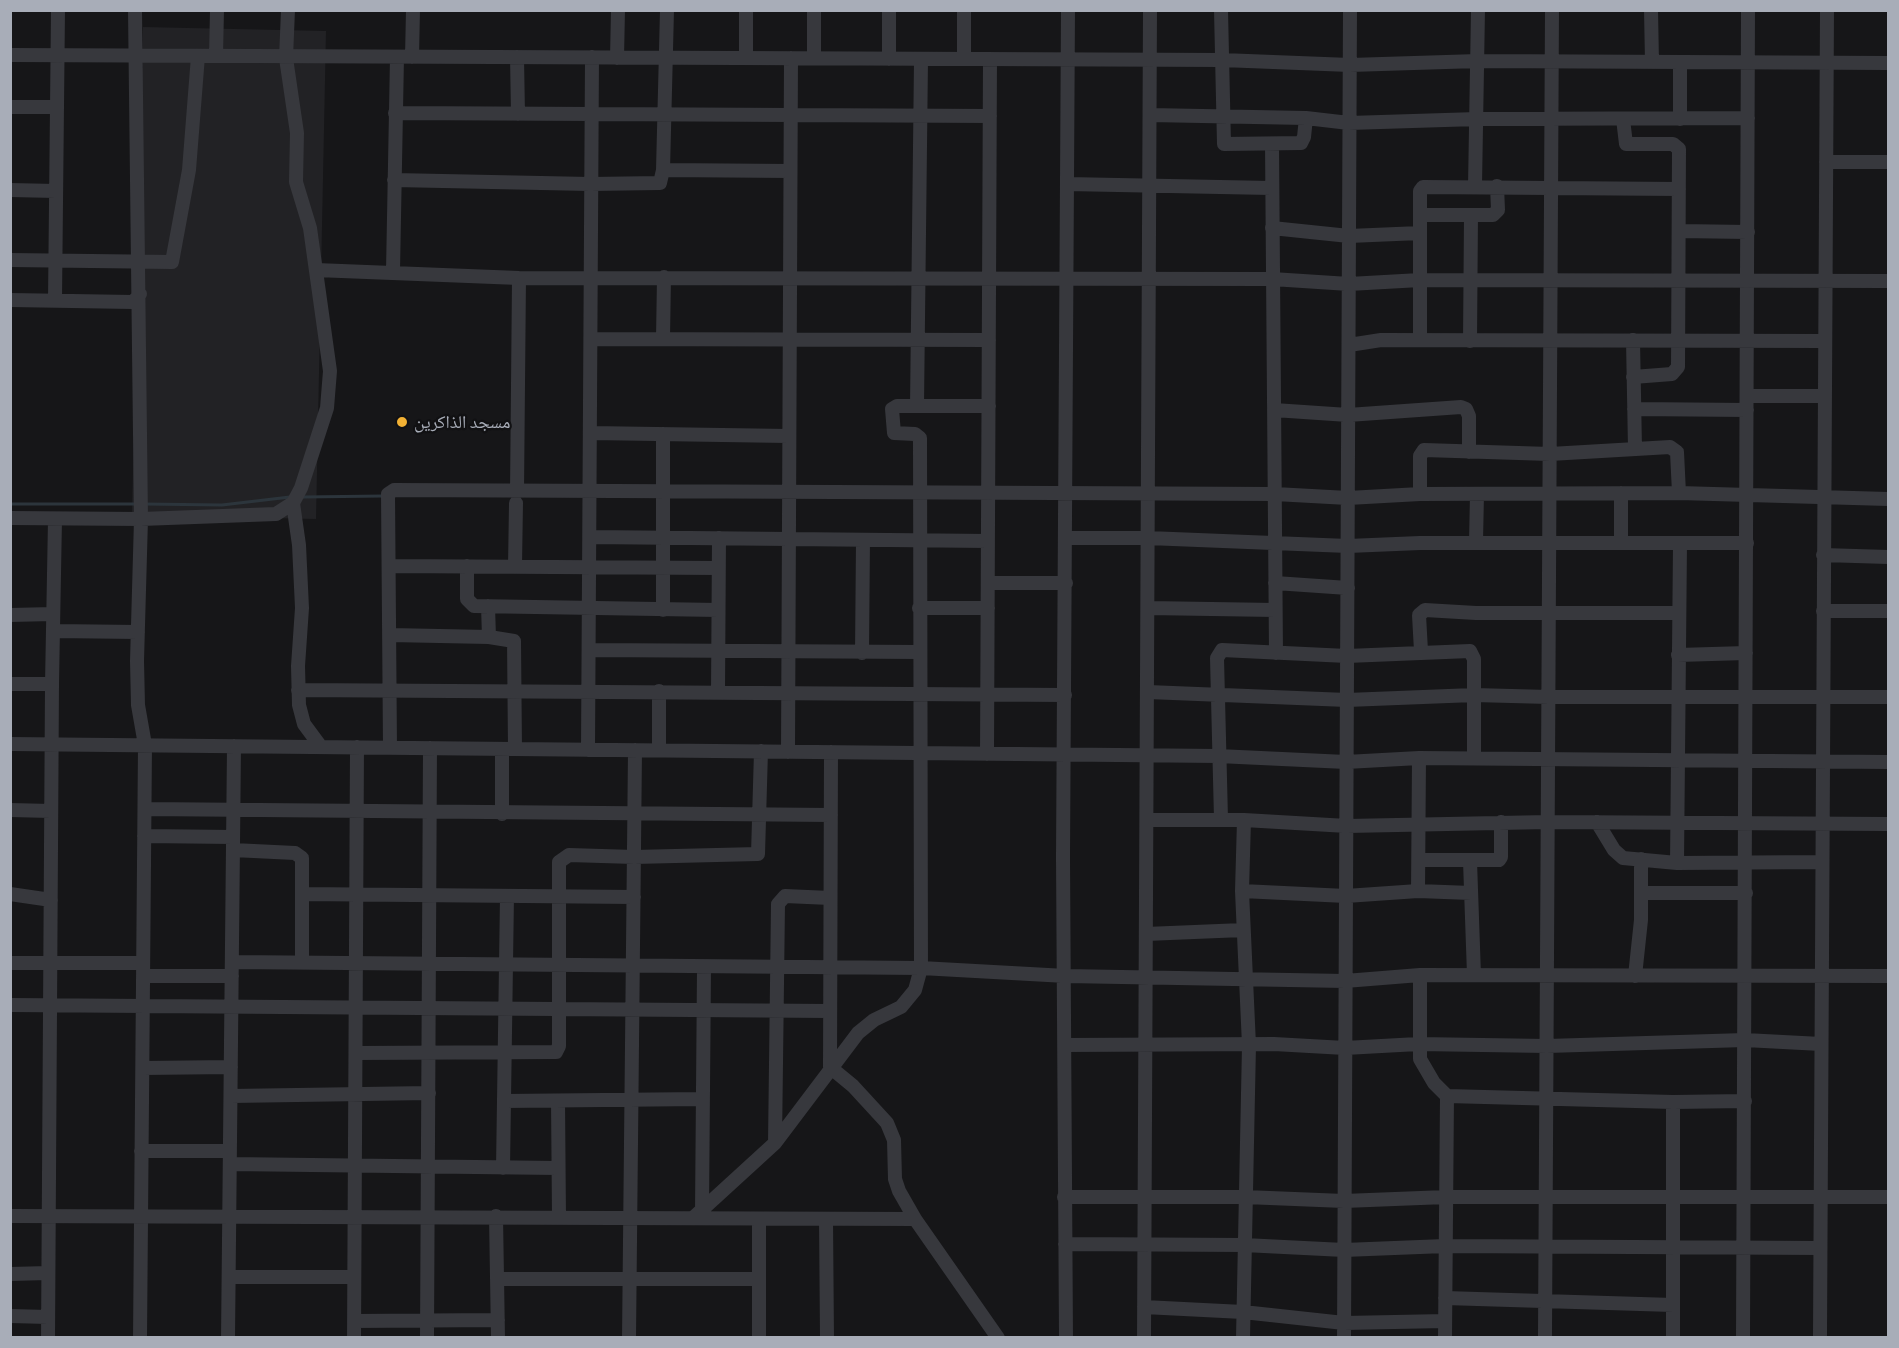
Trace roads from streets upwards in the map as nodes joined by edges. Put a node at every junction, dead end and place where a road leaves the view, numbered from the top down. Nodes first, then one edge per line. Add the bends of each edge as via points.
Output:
1 (58, 10) edge
2 (135, 10) edge
3 (217, 10) edge
4 (288, 10) edge
5 (413, 10) edge
6 (618, 10) edge
7 (667, 10) edge
8 (746, 10) edge
9 (814, 10) edge
10 (889, 10) edge
11 (964, 10) edge
12 (1068, 10) edge
13 (1150, 10) edge
14 (1221, 10) edge
15 (1350, 10) edge
16 (1478, 10) edge
17 (1552, 10) edge
18 (1651, 10) edge
19 (1748, 10) edge
20 (1827, 10) edge
21 (10, 55) edge
22 (57, 55) junction
23 (134, 56) junction
24 (198, 56) junction
25 (216, 56) junction
26 (397, 57) junction
27 (412, 57) junction
28 (517, 57) junction
29 (592, 57) junction
30 (617, 57) junction
31 (666, 57) junction
32 (286, 58) junction
33 (746, 58) junction
34 (790, 58) junction
35 (814, 58) junction
36 (889, 58) junction
37 (964, 59) junction
38 (990, 59) junction
39 (1068, 59) junction
40 (921, 60) junction
41 (1150, 60) junction
42 (1222, 60) junction
43 (1478, 61) junction
44 (1552, 61) junction
45 (1652, 62) junction
46 (1680, 62) junction
47 (1749, 62) junction
48 (1826, 62) junction
49 (1888, 63) edge
50 (1350, 65) junction
51 (10, 107) edge
52 (57, 107) junction
53 (395, 113) junction
54 (518, 114) junction
55 (590, 114) junction
56 (665, 114) junction
57 (1150, 115) junction
58 (790, 116) junction
59 (920, 116) junction
60 (990, 116) junction
61 (1222, 116) junction
62 (1306, 118) junction
63 (1477, 118) junction
64 (1748, 118) junction
65 (1552, 119) junction
66 (1623, 119) junction
67 (1680, 119) junction
68 (1349, 123) junction
69 (1272, 144) junction
70 (1826, 162) junction
71 (1888, 162) edge
72 (663, 170) junction
73 (790, 171) junction
74 (394, 180) junction
75 (590, 184) junction
76 (1067, 184) junction
77 (1149, 184) junction
78 (1474, 186) junction
79 (1497, 186) junction
80 (1271, 188) junction
81 (1552, 188) junction
82 (1679, 189) junction
83 (10, 190) edge
84 (56, 191) junction
85 (1421, 215) junction
86 (1471, 215) junction
87 (1272, 228) junction
88 (1679, 231) junction
89 (1748, 232) junction
90 (1420, 233) junction
91 (1349, 236) junction
92 (10, 260) edge
93 (55, 261) junction
94 (139, 262) junction
95 (316, 270) junction
96 (393, 272) junction
97 (592, 277) junction
98 (664, 277) junction
99 (519, 278) junction
100 (790, 278) junction
101 (989, 278) junction
102 (917, 279) junction
103 (1067, 279) junction
104 (1149, 279) junction
105 (1272, 279) junction
106 (1420, 280) junction
107 (1471, 280) junction
108 (1550, 280) junction
109 (1679, 281) junction
110 (1748, 281) junction
111 (1825, 281) junction
112 (1888, 281) edge
113 (1349, 284) junction
114 (140, 294) junction
115 (10, 300) edge
116 (56, 300) junction
117 (663, 338) junction
118 (790, 338) junction
119 (592, 339) junction
120 (918, 339) junction
121 (989, 340) junction
122 (1420, 340) junction
123 (1550, 340) junction
124 (1633, 340) junction
125 (1748, 340) junction
126 (1470, 341) junction
127 (1679, 341) junction
128 (1825, 341) junction
129 (1348, 345) junction
130 (1633, 377) junction
131 (1747, 396) junction
132 (1824, 396) junction
133 (917, 406) junction
134 (988, 406) junction
135 (1634, 409) junction
136 (1274, 410) junction
137 (1747, 410) junction
138 (1348, 415) junction
139 (591, 433) junction
140 (663, 434) junction
141 (788, 436) junction
142 (1635, 449) junction
143 (1469, 452) junction
144 (1551, 454) junction
145 (591, 493) junction
146 (663, 493) junction
147 (1679, 493) junction
148 (789, 494) junction
149 (919, 494) junction
150 (988, 494) junction
151 (1066, 494) junction
152 (1148, 494) junction
153 (1275, 494) junction
154 (1420, 494) junction
155 (1476, 494) junction
156 (1550, 494) junction
157 (1621, 494) junction
158 (1747, 495) junction
159 (1823, 496) junction
160 (517, 497) junction
161 (1348, 498) junction
162 (1888, 499) edge
163 (293, 503) junction
164 (10, 518) edge
165 (55, 519) junction
166 (141, 519) junction
167 (590, 537) junction
168 (663, 537) junction
169 (719, 538) junction
170 (789, 538) junction
171 (1066, 538) junction
172 (1148, 538) junction
173 (863, 540) junction
174 (919, 541) junction
175 (988, 541) junction
176 (1476, 542) junction
177 (1550, 542) junction
178 (1621, 542) junction
179 (1275, 543) junction
180 (1680, 543) junction
181 (1747, 543) junction
182 (1348, 546) junction
183 (1823, 555) junction
184 (1888, 557) edge
185 (389, 566) junction
186 (467, 566) junction
187 (515, 566) junction
188 (590, 567) junction
189 (663, 568) junction
190 (718, 568) junction
191 (988, 583) junction
192 (1066, 583) junction
193 (1275, 583) junction
194 (1347, 588) junction
195 (488, 606) junction
196 (590, 608) junction
197 (919, 608) junction
198 (988, 608) junction
199 (1148, 608) junction
200 (663, 610) junction
201 (718, 610) junction
202 (1275, 610) junction
203 (1823, 611) junction
204 (1888, 611) edge
205 (1549, 613) junction
206 (1679, 613) junction
207 (53, 614) junction
208 (10, 615) edge
209 (53, 630) junction
210 (138, 632) junction
211 (390, 635) junction
212 (489, 637) junction
213 (590, 650) junction
214 (718, 651) junction
215 (788, 651) junction
216 (1421, 651) junction
217 (919, 652) junction
218 (862, 653) junction
219 (1276, 653) junction
220 (1746, 653) junction
221 (1678, 655) junction
222 (1347, 656) junction
223 (10, 684) edge
224 (52, 684) junction
225 (298, 690) junction
226 (589, 691) junction
227 (389, 692) junction
228 (515, 692) junction
229 (659, 692) junction
230 (718, 692) junction
231 (1148, 692) junction
232 (788, 693) junction
233 (1217, 693) junction
234 (919, 694) junction
235 (988, 694) junction
236 (1065, 695) junction
237 (1474, 695) junction
238 (1549, 697) junction
239 (1888, 697) edge
240 (1677, 698) junction
241 (1747, 698) junction
242 (1824, 699) junction
243 (1347, 700) junction
244 (10, 744) edge
245 (52, 744) junction
246 (145, 745) junction
247 (234, 746) junction
248 (321, 747) junction
249 (357, 747) junction
250 (390, 748) junction
251 (430, 748) junction
252 (509, 749) junction
253 (588, 750) junction
254 (635, 750) junction
255 (658, 750) junction
256 (761, 751) junction
257 (788, 752) junction
258 (831, 752) junction
259 (919, 753) junction
260 (987, 754) junction
261 (1065, 754) junction
262 (1147, 755) junction
263 (1218, 756) junction
264 (1419, 758) junction
265 (1474, 758) junction
266 (1548, 759) junction
267 (1678, 760) junction
268 (1746, 761) junction
269 (1346, 762) junction
270 (1822, 762) junction
271 (1888, 762) edge
272 (145, 809) junction
273 (10, 810) edge
274 (234, 810) junction
275 (51, 811) junction
276 (356, 811) junction
277 (431, 812) junction
278 (634, 812) junction
279 (502, 814) junction
280 (760, 815) junction
281 (831, 815) junction
282 (1221, 819) junction
283 (1147, 820) junction
284 (1244, 820) junction
285 (1501, 822) junction
286 (1548, 822) junction
287 (1597, 822) junction
288 (1678, 822) junction
289 (1419, 823) junction
290 (1744, 823) junction
291 (1823, 823) junction
292 (1888, 824) edge
293 (1347, 826) junction
294 (144, 836) junction
295 (233, 843) junction
296 (634, 856) junction
297 (1419, 860) junction
298 (1641, 860) junction
299 (1470, 861) junction
300 (1822, 862) junction
301 (1677, 863) junction
302 (1744, 863) junction
303 (1242, 891) junction
304 (1418, 891) junction
305 (1470, 893) junction
306 (1641, 893) junction
307 (1746, 893) junction
308 (10, 894) edge
309 (302, 894) junction
310 (356, 894) junction
311 (429, 895) junction
312 (507, 896) junction
313 (1346, 896) junction
314 (559, 897) junction
315 (634, 897) junction
316 (830, 898) junction
317 (51, 900) junction
318 (1243, 930) junction
319 (1146, 934) junction
320 (232, 962) junction
321 (302, 962) junction
322 (10, 963) edge
323 (356, 963) junction
324 (50, 964) junction
325 (429, 965) junction
326 (506, 965) junction
327 (559, 966) junction
328 (633, 966) junction
329 (777, 967) junction
330 (830, 967) junction
331 (704, 968) junction
332 (921, 968) junction
333 (143, 969) junction
334 (1420, 975) junction
335 (1474, 975) junction
336 (1547, 975) junction
337 (1820, 975) junction
338 (232, 976) junction
339 (1066, 976) junction
340 (1146, 976) junction
341 (1635, 976) junction
342 (1747, 976) junction
343 (1888, 976) edge
344 (1248, 978) junction
345 (1345, 981) junction
346 (10, 1005) edge
347 (50, 1005) junction
348 (143, 1005) junction
349 (232, 1006) junction
350 (356, 1007) junction
351 (429, 1008) junction
352 (506, 1008) junction
353 (559, 1009) junction
354 (633, 1010) junction
355 (704, 1010) junction
356 (777, 1011) junction
357 (829, 1011) junction
358 (1744, 1040) junction
359 (1418, 1044) junction
360 (1821, 1044) junction
361 (1065, 1045) junction
362 (1249, 1045) junction
363 (1145, 1046) junction
364 (1547, 1046) junction
365 (1345, 1048) junction
366 (356, 1053) junction
367 (429, 1053) junction
368 (506, 1053) junction
369 (231, 1067) junction
370 (830, 1067) junction
371 (142, 1068) junction
372 (357, 1093) junction
373 (429, 1093) junction
374 (231, 1096) junction
375 (1446, 1096) junction
376 (702, 1099) junction
377 (1546, 1099) junction
378 (632, 1100) junction
379 (505, 1101) junction
380 (558, 1101) junction
381 (1745, 1101) junction
382 (1673, 1102) junction
383 (775, 1143) junction
384 (141, 1150) junction
385 (230, 1158) junction
386 (355, 1167) junction
387 (428, 1168) junction
388 (503, 1168) junction
389 (557, 1168) junction
390 (1064, 1197) junction
391 (1144, 1197) junction
392 (1245, 1197) junction
393 (1446, 1197) junction
394 (1546, 1197) junction
395 (1674, 1197) junction
396 (1744, 1197) junction
397 (1820, 1197) junction
398 (1888, 1197) edge
399 (1344, 1201) junction
400 (141, 1214) junction
401 (697, 1214) junction
402 (10, 1215) edge
403 (48, 1215) junction
404 (230, 1215) junction
405 (355, 1215) junction
406 (428, 1216) junction
407 (496, 1216) junction
408 (559, 1217) junction
409 (631, 1217) junction
410 (759, 1219) junction
411 (826, 1219) junction
412 (915, 1219) junction
413 (1065, 1244) junction
414 (1144, 1244) junction
415 (1244, 1245) junction
416 (1445, 1246) junction
417 (1546, 1246) junction
418 (1674, 1247) junction
419 (1744, 1248) junction
420 (1820, 1248) junction
421 (1344, 1250) junction
422 (48, 1273) junction
423 (10, 1274) edge
424 (229, 1277) junction
425 (354, 1277) junction
426 (497, 1279) junction
427 (759, 1279) junction
428 (630, 1280) junction
429 (1445, 1298) junction
430 (1546, 1300) junction
431 (1673, 1305) junction
432 (1144, 1307) junction
433 (1243, 1312) junction
434 (10, 1316) edge
435 (48, 1317) junction
436 (498, 1320) junction
437 (354, 1321) junction
438 (428, 1321) junction
439 (1445, 1321) junction
440 (1344, 1323) junction
441 (48, 1338) edge
442 (140, 1338) edge
443 (228, 1338) edge
444 (354, 1338) edge
445 (427, 1338) edge
446 (498, 1338) edge
447 (629, 1338) edge
448 (759, 1338) edge
449 (827, 1338) edge
450 (998, 1338) edge
451 (1066, 1338) edge
452 (1144, 1338) edge
453 (1243, 1338) edge
454 (1344, 1338) edge
455 (1444, 1338) edge
456 (1545, 1338) edge
457 (1673, 1338) edge
458 (1743, 1338) edge
459 (1820, 1338) edge

1 - 22 street
2 - 23 street
3 - 25 street
4 - 32 street
5 - 27 street
6 - 30 street
7 - 31 street
8 - 33 street
9 - 35 street
10 - 36 street
11 - 37 street
12 - 39 street
13 - 41 street
14 - 42 street
15 - 50 street
16 - 43 street
17 - 44 street
18 - 45 street
19 - 47 street
20 - 48 street
21 - 22 street
22 - 23 street
22 - 52 street
23 - 24 street
23 - 94 street
24 - 25 street
24 - 94 street via 189,170 174,257 167,263
25 - 32 street
26 - 27 street
26 - 32 street
26 - 53 street
27 - 28 street
28 - 29 street
28 - 54 street
29 - 30 street
29 - 55 street
30 - 31 street
31 - 33 street
31 - 56 street
32 - 95 street via 297,132 296,182 310,228
33 - 34 street
34 - 35 street
34 - 58 street
35 - 36 street
36 - 40 street
37 - 38 street
37 - 40 street
38 - 39 street
38 - 60 street
39 - 41 street
39 - 76 street
40 - 59 street
41 - 42 street
41 - 57 street
42 - 50 street
42 - 61 street
43 - 44 street
43 - 50 street
43 - 63 street
44 - 45 street
44 - 65 street
45 - 46 street
46 - 47 street
46 - 67 street
47 - 48 street
47 - 64 street
48 - 49 street
48 - 70 street
50 - 68 street
51 - 52 street
52 - 84 street
53 - 54 street
53 - 74 street
54 - 55 street
55 - 56 street
55 - 75 street
56 - 58 street
56 - 72 street
57 - 61 street
57 - 77 street
58 - 59 street
58 - 73 street
59 - 60 street
59 - 102 street
60 - 101 street
61 - 62 street
61 - 69 street via 1224,144
62 - 68 street
62 - 69 street via 1301,143
63 - 65 street
63 - 68 street
63 - 78 street
64 - 67 street
64 - 89 street
65 - 66 street
65 - 81 street
66 - 67 street
66 - 82 street via 1626,144 1677,146
68 - 91 street
69 - 80 street
70 - 71 street
70 - 111 street
72 - 73 street
72 - 75 street via 662,180 656,184
73 - 100 street
74 - 75 street
74 - 96 street
75 - 97 street
76 - 77 street
76 - 103 street
77 - 80 street
77 - 104 street
78 - 79 street
78 - 85 street via 1423,186
79 - 81 street
79 - 86 street via 1497,213
80 - 87 street
81 - 82 street
81 - 108 street
82 - 88 street
83 - 84 street
84 - 93 street
85 - 86 street
85 - 90 street
86 - 107 street
87 - 91 street
87 - 105 street
88 - 89 street
88 - 109 street
89 - 110 street
90 - 91 street
90 - 106 street
91 - 113 street
92 - 93 street
93 - 94 street
93 - 116 street
94 - 114 street
95 - 96 street
95 - 163 street via 330,371 327,408
96 - 99 street
97 - 98 street
97 - 99 street
97 - 119 street
98 - 100 street
98 - 117 street
99 - 160 street
100 - 102 street
100 - 118 street
101 - 102 street
101 - 103 street
101 - 121 street
102 - 120 street
103 - 104 street
103 - 151 street
104 - 105 street
104 - 152 street
105 - 113 street
105 - 136 street
106 - 107 street
106 - 113 street
106 - 122 street
107 - 108 street
107 - 126 street
108 - 109 street
108 - 123 street
109 - 110 street
109 - 127 street
110 - 111 street
110 - 125 street
111 - 112 street
111 - 128 street
113 - 129 street
114 - 116 street via 133,302
114 - 166 street
115 - 116 street
117 - 118 street
117 - 119 street
118 - 120 street
118 - 141 street
119 - 139 street
120 - 121 street
120 - 133 street
121 - 134 street
122 - 126 street
122 - 129 street
123 - 124 street
123 - 126 street
123 - 144 street
124 - 127 street
124 - 130 street
125 - 127 street
125 - 128 street
125 - 131 street
127 - 130 street via 1676,371
128 - 132 street
129 - 138 street
130 - 135 street
131 - 132 street
131 - 137 street
132 - 159 street
133 - 134 street
133 - 149 street via 894,407 892,430 920,438
134 - 150 street
135 - 137 street
135 - 142 street
136 - 138 street
136 - 153 street
137 - 158 street
138 - 143 street via 1461,408 1469,416
138 - 161 street
139 - 140 street
139 - 145 street
140 - 141 street
140 - 146 street
141 - 148 street
142 - 144 street
142 - 147 street via 1674,448
143 - 144 street
143 - 154 street via 1421,452
144 - 156 street
145 - 146 street
145 - 160 street
145 - 167 street
146 - 148 street
146 - 168 street
147 - 157 street
147 - 158 street
148 - 149 street
148 - 170 street
149 - 150 street
149 - 174 street
150 - 151 street
150 - 175 street
151 - 152 street
151 - 171 street
152 - 153 street
152 - 172 street
153 - 161 street
153 - 179 street
154 - 155 street
154 - 161 street
155 - 156 street
155 - 176 street
156 - 157 street
156 - 177 street
157 - 178 street
158 - 159 street
158 - 181 street
159 - 162 street
159 - 183 street
160 - 185 street via 391,491
160 - 187 street
161 - 182 street
163 - 166 street via 276,514
163 - 225 street via 302,608
164 - 165 street
165 - 166 street
165 - 207 street
166 - 210 street
167 - 168 street
167 - 188 street
168 - 169 street
168 - 189 street
169 - 170 street
169 - 190 street
170 - 173 street
170 - 215 street
171 - 172 street
171 - 192 street
172 - 179 street
172 - 199 street
173 - 174 street
173 - 218 street
174 - 175 street
174 - 197 street
175 - 191 street
176 - 177 street
176 - 182 street
177 - 178 street
177 - 205 street
178 - 180 street
179 - 182 street
179 - 193 street
180 - 181 street
180 - 206 street
181 - 220 street
182 - 194 street
183 - 184 street
183 - 203 street
185 - 186 street
185 - 211 street
186 - 187 street
186 - 195 street via 467,599 474,606
187 - 188 street
188 - 189 street
188 - 196 street
189 - 190 street
189 - 200 street
190 - 201 street
191 - 192 street
191 - 198 street
192 - 236 street
193 - 194 street
193 - 202 street
194 - 222 street
195 - 196 street
195 - 212 street
196 - 200 street
196 - 213 street
197 - 198 street
197 - 217 street
198 - 235 street
199 - 202 street
199 - 231 street
200 - 201 street
201 - 214 street
202 - 219 street
203 - 204 street
203 - 242 street
205 - 206 street
205 - 216 street via 1425,610 1419,615
205 - 238 street
206 - 221 street
207 - 208 street
207 - 209 street
209 - 210 street
209 - 224 street
210 - 246 street via 138,705
211 - 212 street
211 - 227 street
212 - 228 street via 514,641
213 - 214 street
213 - 226 street
214 - 215 street
214 - 230 street
215 - 218 street
215 - 232 street
216 - 222 street
216 - 237 street via 1470,651
217 - 218 street
217 - 234 street
219 - 222 street
219 - 233 street via 1222,650 1217,658
220 - 221 street
220 - 241 street
221 - 240 street
222 - 243 street
223 - 224 street
224 - 245 street
225 - 227 street
225 - 248 street via 304,724
226 - 228 street
226 - 229 street
226 - 253 street
227 - 228 street
227 - 250 street
228 - 252 street
229 - 230 street
229 - 255 street
230 - 232 street
231 - 233 street
231 - 262 street
232 - 234 street
232 - 257 street
233 - 243 street
233 - 263 street
234 - 235 street
234 - 259 street
235 - 236 street
235 - 260 street
236 - 261 street
237 - 238 street
237 - 243 street
237 - 265 street
238 - 240 street
238 - 266 street
239 - 242 street
240 - 241 street
240 - 267 street
241 - 242 street
241 - 268 street
242 - 270 street
243 - 269 street
244 - 245 street
245 - 246 street
245 - 275 street
246 - 247 street
246 - 272 street
247 - 248 street
247 - 274 street
248 - 249 street
249 - 250 street
249 - 276 street
250 - 251 street
251 - 252 street
251 - 277 street
252 - 253 street
252 - 279 street
253 - 254 street
254 - 255 street
254 - 278 street
255 - 256 street
256 - 257 street
256 - 280 street
257 - 258 street
258 - 259 street
258 - 281 street
259 - 260 street
259 - 332 street
260 - 261 street
261 - 262 street
261 - 339 street
262 - 263 street
262 - 283 street
263 - 269 street
263 - 282 street
264 - 265 street
264 - 269 street
264 - 289 street
265 - 266 street
266 - 267 street
266 - 286 street
267 - 268 street
267 - 288 street
268 - 270 street
268 - 290 street
269 - 293 street
270 - 271 street
270 - 291 street
272 - 274 street
272 - 294 street
273 - 275 street
274 - 276 street
274 - 295 street
275 - 317 street
276 - 277 street
276 - 310 street
277 - 279 street
277 - 311 street
278 - 279 street
278 - 280 street
278 - 296 street
280 - 281 street
280 - 296 street via 759,851 755,855
281 - 316 street
282 - 283 street
282 - 284 street
283 - 319 street
284 - 293 street
284 - 303 street
285 - 286 street
285 - 289 street
285 - 299 street via 1500,859
286 - 287 street
286 - 336 street
287 - 288 street
287 - 298 street via 1618,855
288 - 290 street
288 - 301 street
289 - 293 street
289 - 297 street
290 - 291 street
290 - 302 street
291 - 292 street
291 - 300 street
293 - 313 street
294 - 295 street
294 - 333 street
295 - 309 street via 299,855
295 - 320 street
296 - 314 street via 564,856 560,862
296 - 315 street
297 - 299 street
297 - 304 street
298 - 301 street
298 - 306 street
299 - 305 street
300 - 302 street
300 - 337 street
301 - 302 street
302 - 307 street
303 - 313 street
303 - 318 street
304 - 305 street
304 - 313 street
305 - 335 street
306 - 307 street
306 - 341 street
307 - 342 street
308 - 317 street
309 - 310 street
309 - 321 street
310 - 311 street
310 - 323 street
311 - 312 street
311 - 325 street
312 - 314 street
312 - 326 street
313 - 345 street
314 - 315 street
314 - 327 street
315 - 328 street
316 - 329 street via 781,899
316 - 330 street
317 - 324 street
318 - 319 street
318 - 344 street
319 - 340 street
320 - 321 street
320 - 338 street
321 - 323 street
322 - 324 street
323 - 325 street
323 - 350 street
324 - 333 street
324 - 347 street
325 - 326 street
325 - 351 street
326 - 327 street
326 - 352 street
327 - 328 street
327 - 353 street
328 - 331 street
328 - 354 street
329 - 330 street
329 - 331 street
329 - 356 street
330 - 332 street
330 - 357 street
331 - 355 street
332 - 339 street
332 - 370 street via 913,996 858,1033
333 - 338 street
333 - 348 street
334 - 335 street
334 - 345 street
334 - 359 street
335 - 336 street
336 - 341 street
336 - 364 street
337 - 342 street
337 - 343 street
337 - 360 street
338 - 349 street
339 - 340 street
339 - 361 street
340 - 344 street
340 - 363 street
341 - 342 street
342 - 358 street
344 - 345 street
344 - 362 street
345 - 365 street
346 - 347 street
347 - 348 street
347 - 403 street
348 - 349 street
348 - 371 street
349 - 350 street
349 - 369 street
350 - 351 street
350 - 366 street
351 - 352 street
351 - 367 street
352 - 353 street
352 - 368 street
353 - 354 street
353 - 368 street via 556,1052
354 - 355 street
354 - 378 street
355 - 356 street
355 - 376 street
356 - 357 street
356 - 383 street
357 - 370 street
358 - 360 street
358 - 364 street
358 - 381 street
359 - 364 street
359 - 365 street
359 - 375 street via 1423,1067
360 - 397 street
361 - 363 street
361 - 390 street
362 - 363 street
362 - 365 street
362 - 392 street
363 - 391 street
364 - 377 street
365 - 399 street
366 - 367 street
366 - 372 street
367 - 368 street
367 - 373 street
368 - 379 street
369 - 371 street
369 - 374 street
370 - 383 street
370 - 412 street via 879,1112 892,1131 895,1179
371 - 384 street
372 - 373 street
372 - 374 street
372 - 386 street
373 - 387 street
374 - 385 street
375 - 377 street
375 - 393 street
376 - 378 street
376 - 401 street
377 - 382 street
377 - 394 street
378 - 380 street
378 - 409 street
379 - 380 street
379 - 388 street
380 - 389 street
381 - 382 street
381 - 396 street
382 - 395 street
383 - 401 street
384 - 385 street
384 - 400 street
385 - 386 street
385 - 404 street
386 - 387 street
386 - 405 street
387 - 388 street
387 - 406 street
388 - 389 street
389 - 408 street
390 - 391 street
390 - 413 street
391 - 392 street
391 - 414 street
392 - 399 street
392 - 415 street
393 - 394 street
393 - 399 street
393 - 416 street
394 - 395 street
394 - 417 street
395 - 396 street
395 - 418 street
396 - 397 street
396 - 419 street
397 - 398 street
397 - 420 street
399 - 421 street
400 - 403 street
400 - 404 street
400 - 442 street
401 - 409 street
401 - 410 street
402 - 403 street
403 - 422 street
404 - 405 street
404 - 424 street
405 - 406 street
405 - 425 street
406 - 407 street
406 - 438 street
407 - 408 street
407 - 426 street
408 - 409 street
409 - 428 street
410 - 411 street
410 - 427 street
411 - 412 street
411 - 449 street
412 - 450 street
413 - 414 street
413 - 451 street
414 - 415 street
414 - 432 street
415 - 421 street
415 - 433 street
416 - 417 street
416 - 421 street
416 - 429 street
417 - 418 street
417 - 430 street
418 - 419 street
418 - 431 street
419 - 420 street
419 - 458 street
420 - 459 street
421 - 440 street
422 - 423 street
422 - 435 street
424 - 425 street
424 - 443 street
425 - 437 street
426 - 428 street
426 - 436 street
427 - 428 street
427 - 448 street
428 - 447 street
429 - 430 street
429 - 439 street
430 - 431 street
430 - 456 street
431 - 457 street
432 - 433 street
432 - 452 street
433 - 440 street
433 - 453 street
434 - 435 street
435 - 441 street
436 - 438 street
436 - 446 street
437 - 438 street
437 - 444 street
438 - 445 street
439 - 440 street
439 - 455 street
440 - 454 street

